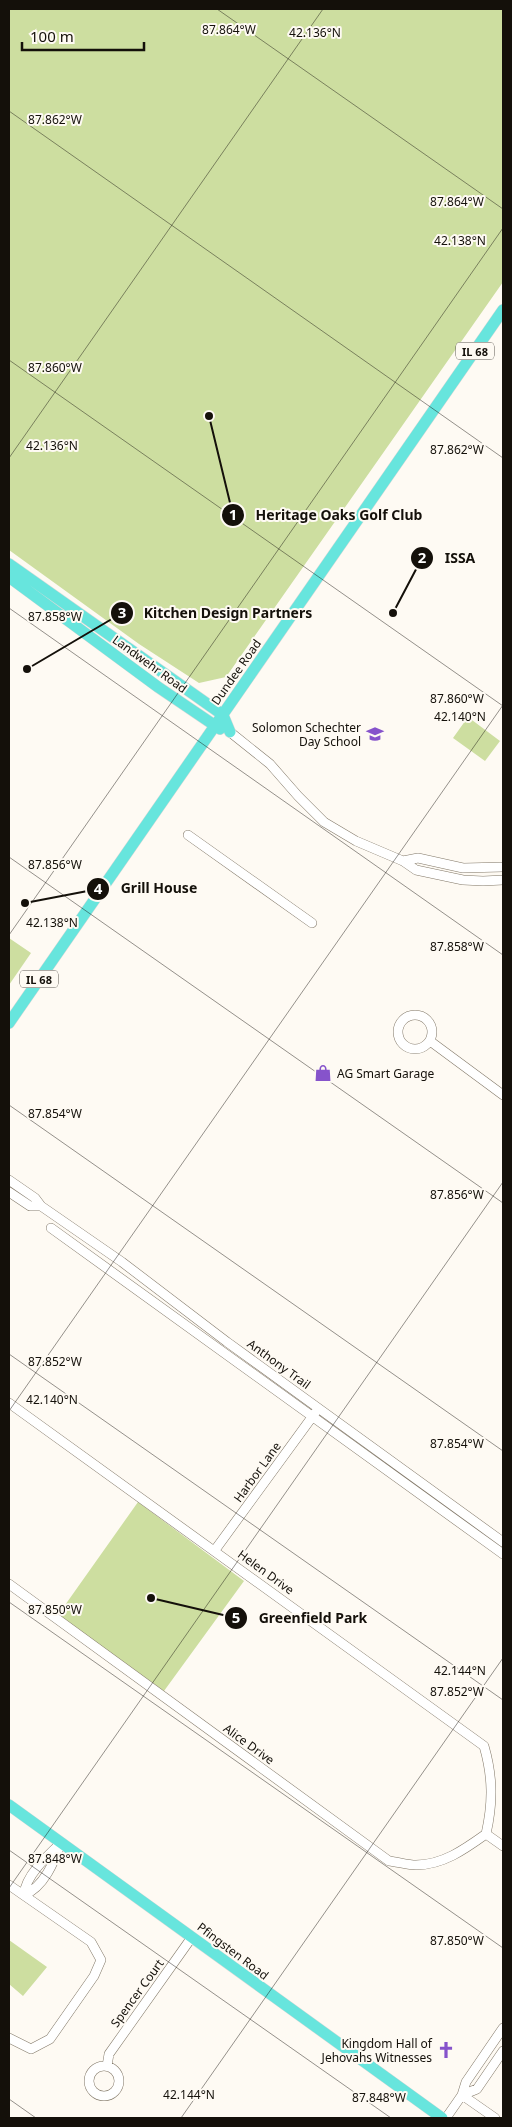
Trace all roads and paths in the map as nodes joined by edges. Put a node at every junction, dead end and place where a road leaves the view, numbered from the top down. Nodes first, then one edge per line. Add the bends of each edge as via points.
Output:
1 (503, 310) edge
2 (9, 564) edge
3 (9, 577) edge
4 (223, 715) junction
5 (215, 727) junction
6 (230, 732) junction
7 (188, 835) dead end
8 (403, 861) junction
9 (503, 867) edge
10 (503, 880) edge
11 (312, 923) dead end
12 (9, 1023) edge
13 (430, 1041) dead end
14 (503, 1095) edge
15 (9, 1180) edge
16 (9, 1192) edge
17 (41, 1206) junction
18 (51, 1228) dead end
19 (122, 1262) junction
20 (113, 1273) junction
21 (9, 1403) edge
22 (318, 1407) junction
23 (312, 1417) junction
24 (503, 1542) edge
25 (215, 1550) junction
26 (503, 1554) edge
27 (9, 1584) edge
28 (9, 1806) edge
29 (486, 1834) junction
30 (61, 1843) junction
31 (503, 1846) edge
32 (9, 1884) edge
33 (24, 1895) junction
34 (192, 1937) junction
35 (503, 2028) edge
36 (9, 2038) edge
37 (503, 2051) edge
38 (107, 2066) dead end
39 (462, 2095) junction
40 (442, 2118) edge
41 (446, 2118) edge
42 (495, 2118) edge

1 - 4 main road, Dundee Road / IL 68
2 - 4 main road, Landwehr Road
3 - 5 main road, Landwehr Road
4 - 5 main road, Dundee Road / IL 68
4 - 6 main road, Landwehr Road
5 - 6 main road, Landwehr Road
5 - 12 main road, Dundee Road / IL 68
6 - 8 street, Landwehr Road via 270,764 324,822 356,841
7 - 11 street
8 - 9 street, Landwehr Road via 418,858 463,868
8 - 10 street, Landwehr Road via 416,870 449,878
13 - 14 street
15 - 17 street, Anthony Trail
16 - 17 street, Anthony Trail via 30,1206
17 - 19 street, Anthony Trail
18 - 20 street, Anthony Trail
19 - 20 street
19 - 22 street, Anthony Trail
20 - 23 street, Anthony Trail
21 - 25 street, Helen Drive
22 - 23 street, Harbor Lane
22 - 24 street, Anthony Trail
23 - 25 street, Harbor Lane
23 - 26 street, Anthony Trail
25 - 29 street, Helen Drive via 484,1746 492,1787
27 - 29 street, Alice Drive via 389,1861 416,1865 441,1861
28 - 30 main road, Pfingsten Road
29 - 31 street
30 - 33 street via 47,1855 25,1887
30 - 34 main road, Pfingsten Road
32 - 33 street
33 - 36 street via 91,1942 101,1960 94,1976 50,2039 31,2049
34 - 38 street, Spencer Court via 109,2054
34 - 40 main road, Pfingsten Road
35 - 39 street via 466,2082
37 - 39 street via 477,2089
39 - 41 street
39 - 42 street

